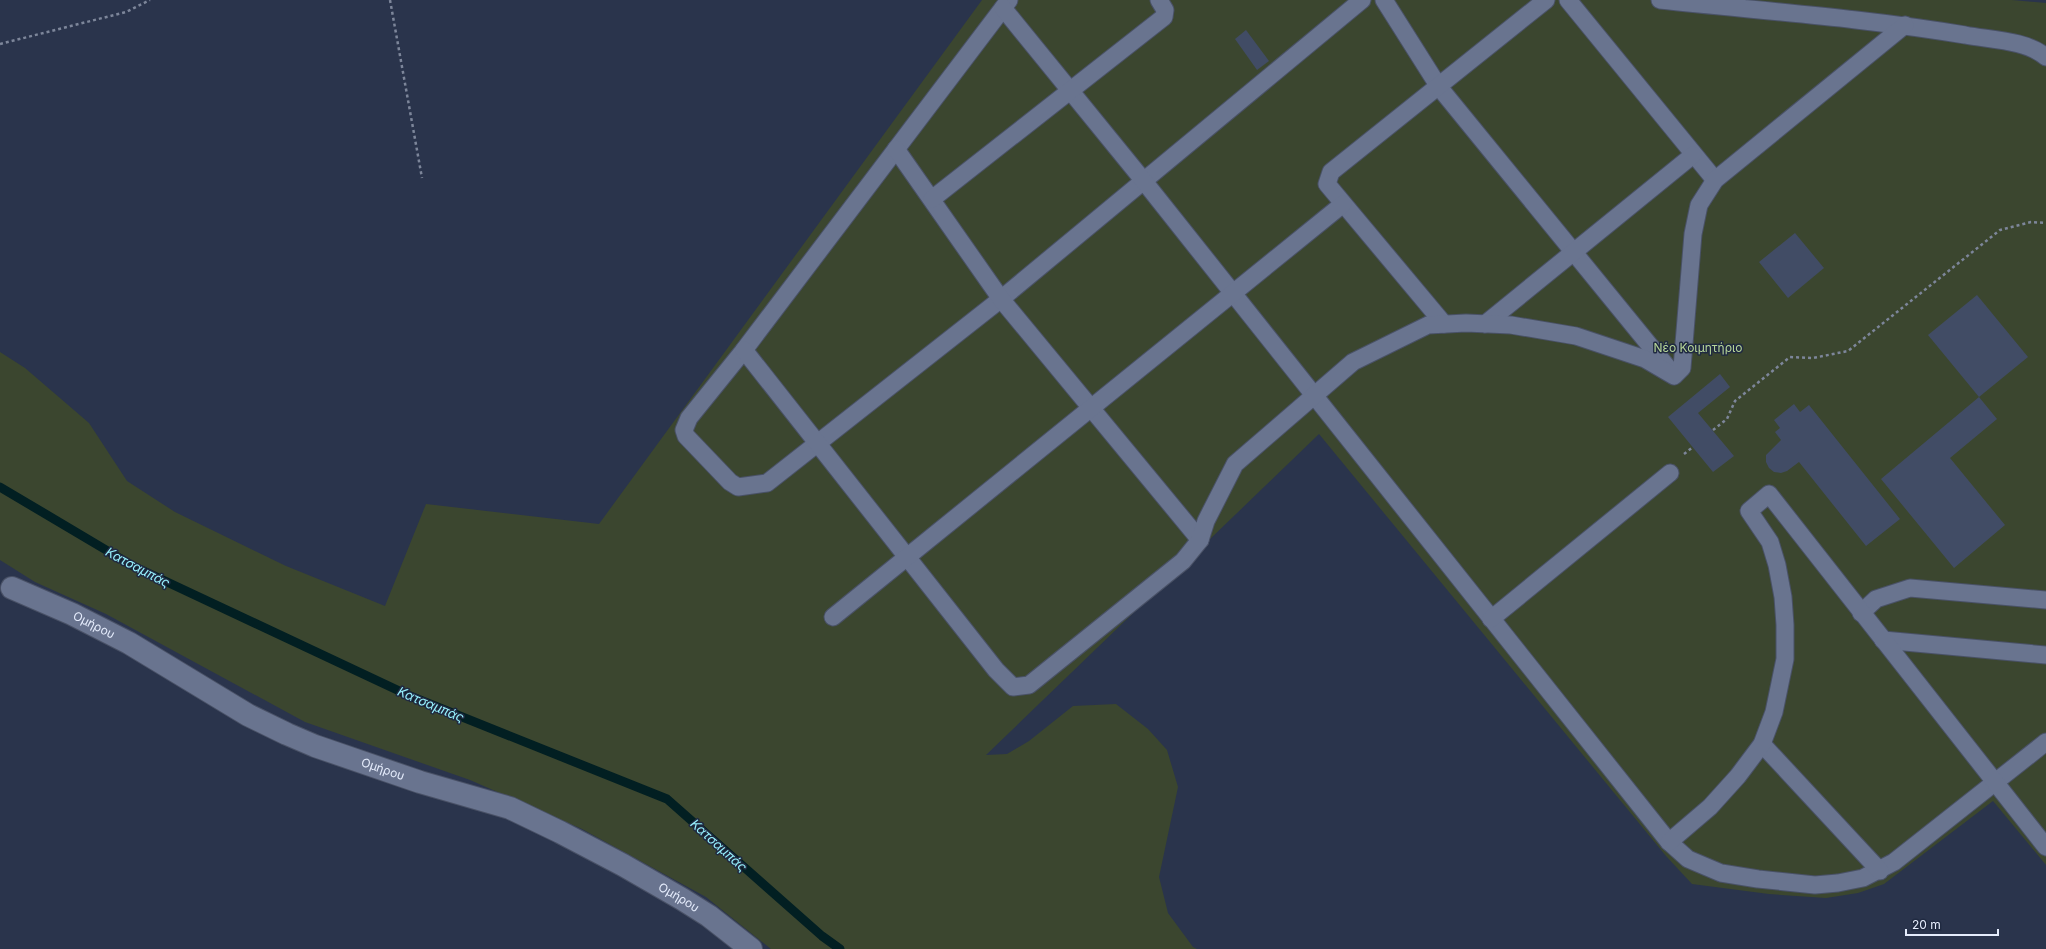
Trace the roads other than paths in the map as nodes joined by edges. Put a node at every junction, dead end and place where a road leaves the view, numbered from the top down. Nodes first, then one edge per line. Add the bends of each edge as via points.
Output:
1 (1159, 0) edge
2 (1362, 0) edge
3 (1384, 0) edge
4 (1546, 0) edge
5 (1568, 0) edge
6 (1660, 0) edge
7 (1006, 4) edge
8 (1905, 25) junction
9 (2046, 57) edge
10 (1439, 87) junction
11 (1070, 90) junction
12 (896, 149) junction
13 (1693, 155) junction
14 (1143, 180) junction
15 (1715, 180) junction
16 (932, 199) junction
17 (1343, 204) junction
18 (1574, 251) junction
19 (1232, 293) junction
20 (1002, 298) junction
21 (1444, 324) junction
22 (1485, 324) junction
23 (744, 350) junction
24 (1674, 376) junction
25 (1314, 396) junction
26 (1092, 407) junction
27 (817, 444) junction
28 (1670, 473) dead end
29 (1200, 540) junction
30 (906, 557) junction
31 (12, 588) dead end
32 (2046, 600) edge
33 (1861, 613) junction
34 (833, 617) dead end
35 (1491, 619) junction
36 (1883, 640) junction
37 (2046, 655) edge
38 (2046, 742) edge
39 (1762, 744) junction
40 (1995, 782) junction
41 (1669, 842) junction
42 (2046, 847) edge
43 (1880, 871) junction
44 (751, 949) edge

1 - 11 lane via 1165,10 1164,17
2 - 14 lane
3 - 10 lane
4 - 10 lane
5 - 13 lane
6 - 8 lane
7 - 11 lane
7 - 12 lane
8 - 9 lane via 2018,44 2039,51
8 - 15 lane
10 - 17 lane via 1331,172 1327,184
10 - 18 lane
11 - 14 lane
11 - 16 lane
12 - 16 lane
12 - 23 lane
13 - 15 lane
13 - 18 lane
14 - 19 lane
14 - 20 lane
15 - 24 lane via 1699,205 1682,368
16 - 20 lane
17 - 19 lane
17 - 21 lane
18 - 22 lane
18 - 24 lane
19 - 25 lane
19 - 26 lane
20 - 26 lane
20 - 27 lane
21 - 22 lane
21 - 25 lane via 1428,325 1352,362
22 - 24 lane via 1511,325 1576,336 1645,359
23 - 27 lane
23 - 27 lane via 689,418 684,430 686,436 730,482 738,487 767,483
25 - 29 lane via 1235,464 1206,521
25 - 35 lane
26 - 29 lane
26 - 30 lane
27 - 30 lane
28 - 35 lane
29 - 30 lane via 1183,561 1029,686 1013,687 996,670
30 - 34 lane
31 - 44 street, Ομήρου via 129,643 248,715 287,734 420,782 510,808 560,832 682,899 709,916
32 - 33 lane via 1910,588 1876,598
33 - 36 lane
33 - 39 lane via 1769,494 1749,511 1770,542 1777,566 1785,625 1785,659 1780,688
35 - 41 lane
36 - 37 lane
36 - 40 lane
38 - 40 lane
39 - 41 lane via 1710,807
39 - 43 lane
40 - 42 lane
40 - 43 lane
41 - 43 lane via 1688,859 1721,874 1815,885 1863,878

